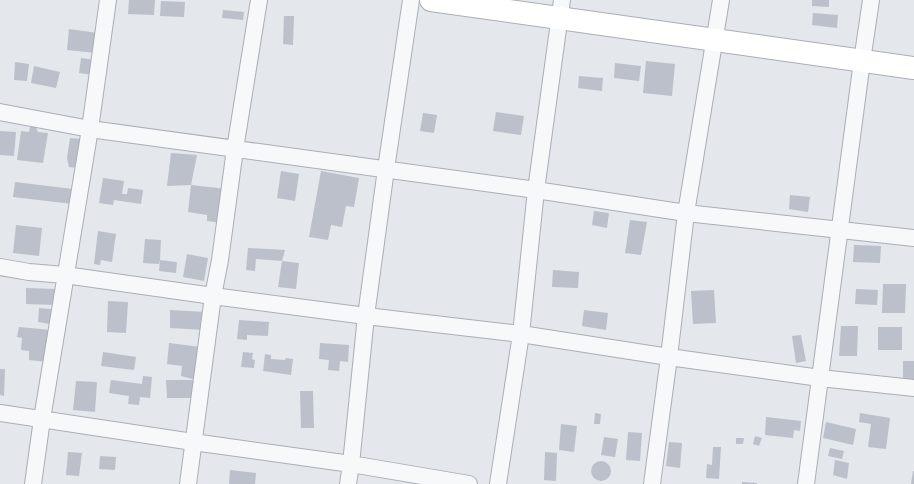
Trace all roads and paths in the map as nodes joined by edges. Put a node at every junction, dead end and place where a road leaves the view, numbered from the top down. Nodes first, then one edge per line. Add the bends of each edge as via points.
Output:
1 (108, 0) edge
2 (259, 0) edge
3 (411, 0) edge
4 (431, 0) edge
5 (721, 0) edge
6 (871, 0) edge
7 (561, 9) edge
8 (715, 40) junction
9 (862, 61) junction
10 (914, 68) edge
11 (0, 112) edge
12 (90, 129) junction
13 (235, 149) junction
14 (386, 169) junction
15 (536, 190) junction
16 (686, 213) junction
17 (840, 229) junction
18 (914, 238) edge
19 (0, 267) edge
20 (65, 275) junction
21 (213, 296) junction
22 (366, 316) junction
23 (521, 334) junction
24 (669, 357) junction
25 (820, 378) junction
26 (914, 388) edge
27 (0, 413) edge
28 (42, 419) junction
29 (193, 442) junction
30 (351, 464) junction
31 (33, 484) edge
32 (188, 484) edge
33 (348, 484) edge
34 (468, 484) edge
35 (498, 484) edge
36 (652, 484) edge
37 (806, 484) edge

1 - 12 street
2 - 13 street
3 - 14 street
4 - 7 street
5 - 8 street
6 - 9 street
7 - 8 street
7 - 15 street
8 - 9 street
8 - 16 street
9 - 10 street
9 - 17 street
11 - 12 street
12 - 13 street
12 - 20 street
13 - 14 street
13 - 21 street
14 - 15 street
14 - 22 street
15 - 16 street
15 - 23 street
16 - 17 street
16 - 24 street
17 - 18 street
17 - 25 street
19 - 20 street
20 - 21 street
20 - 28 street
21 - 22 street
21 - 29 street
22 - 23 street
22 - 30 street
23 - 24 street
23 - 35 street
24 - 25 street
24 - 36 street
25 - 26 street
25 - 37 street
27 - 28 street
28 - 29 street
28 - 31 street
29 - 30 street
29 - 32 street
30 - 33 street
30 - 34 street

